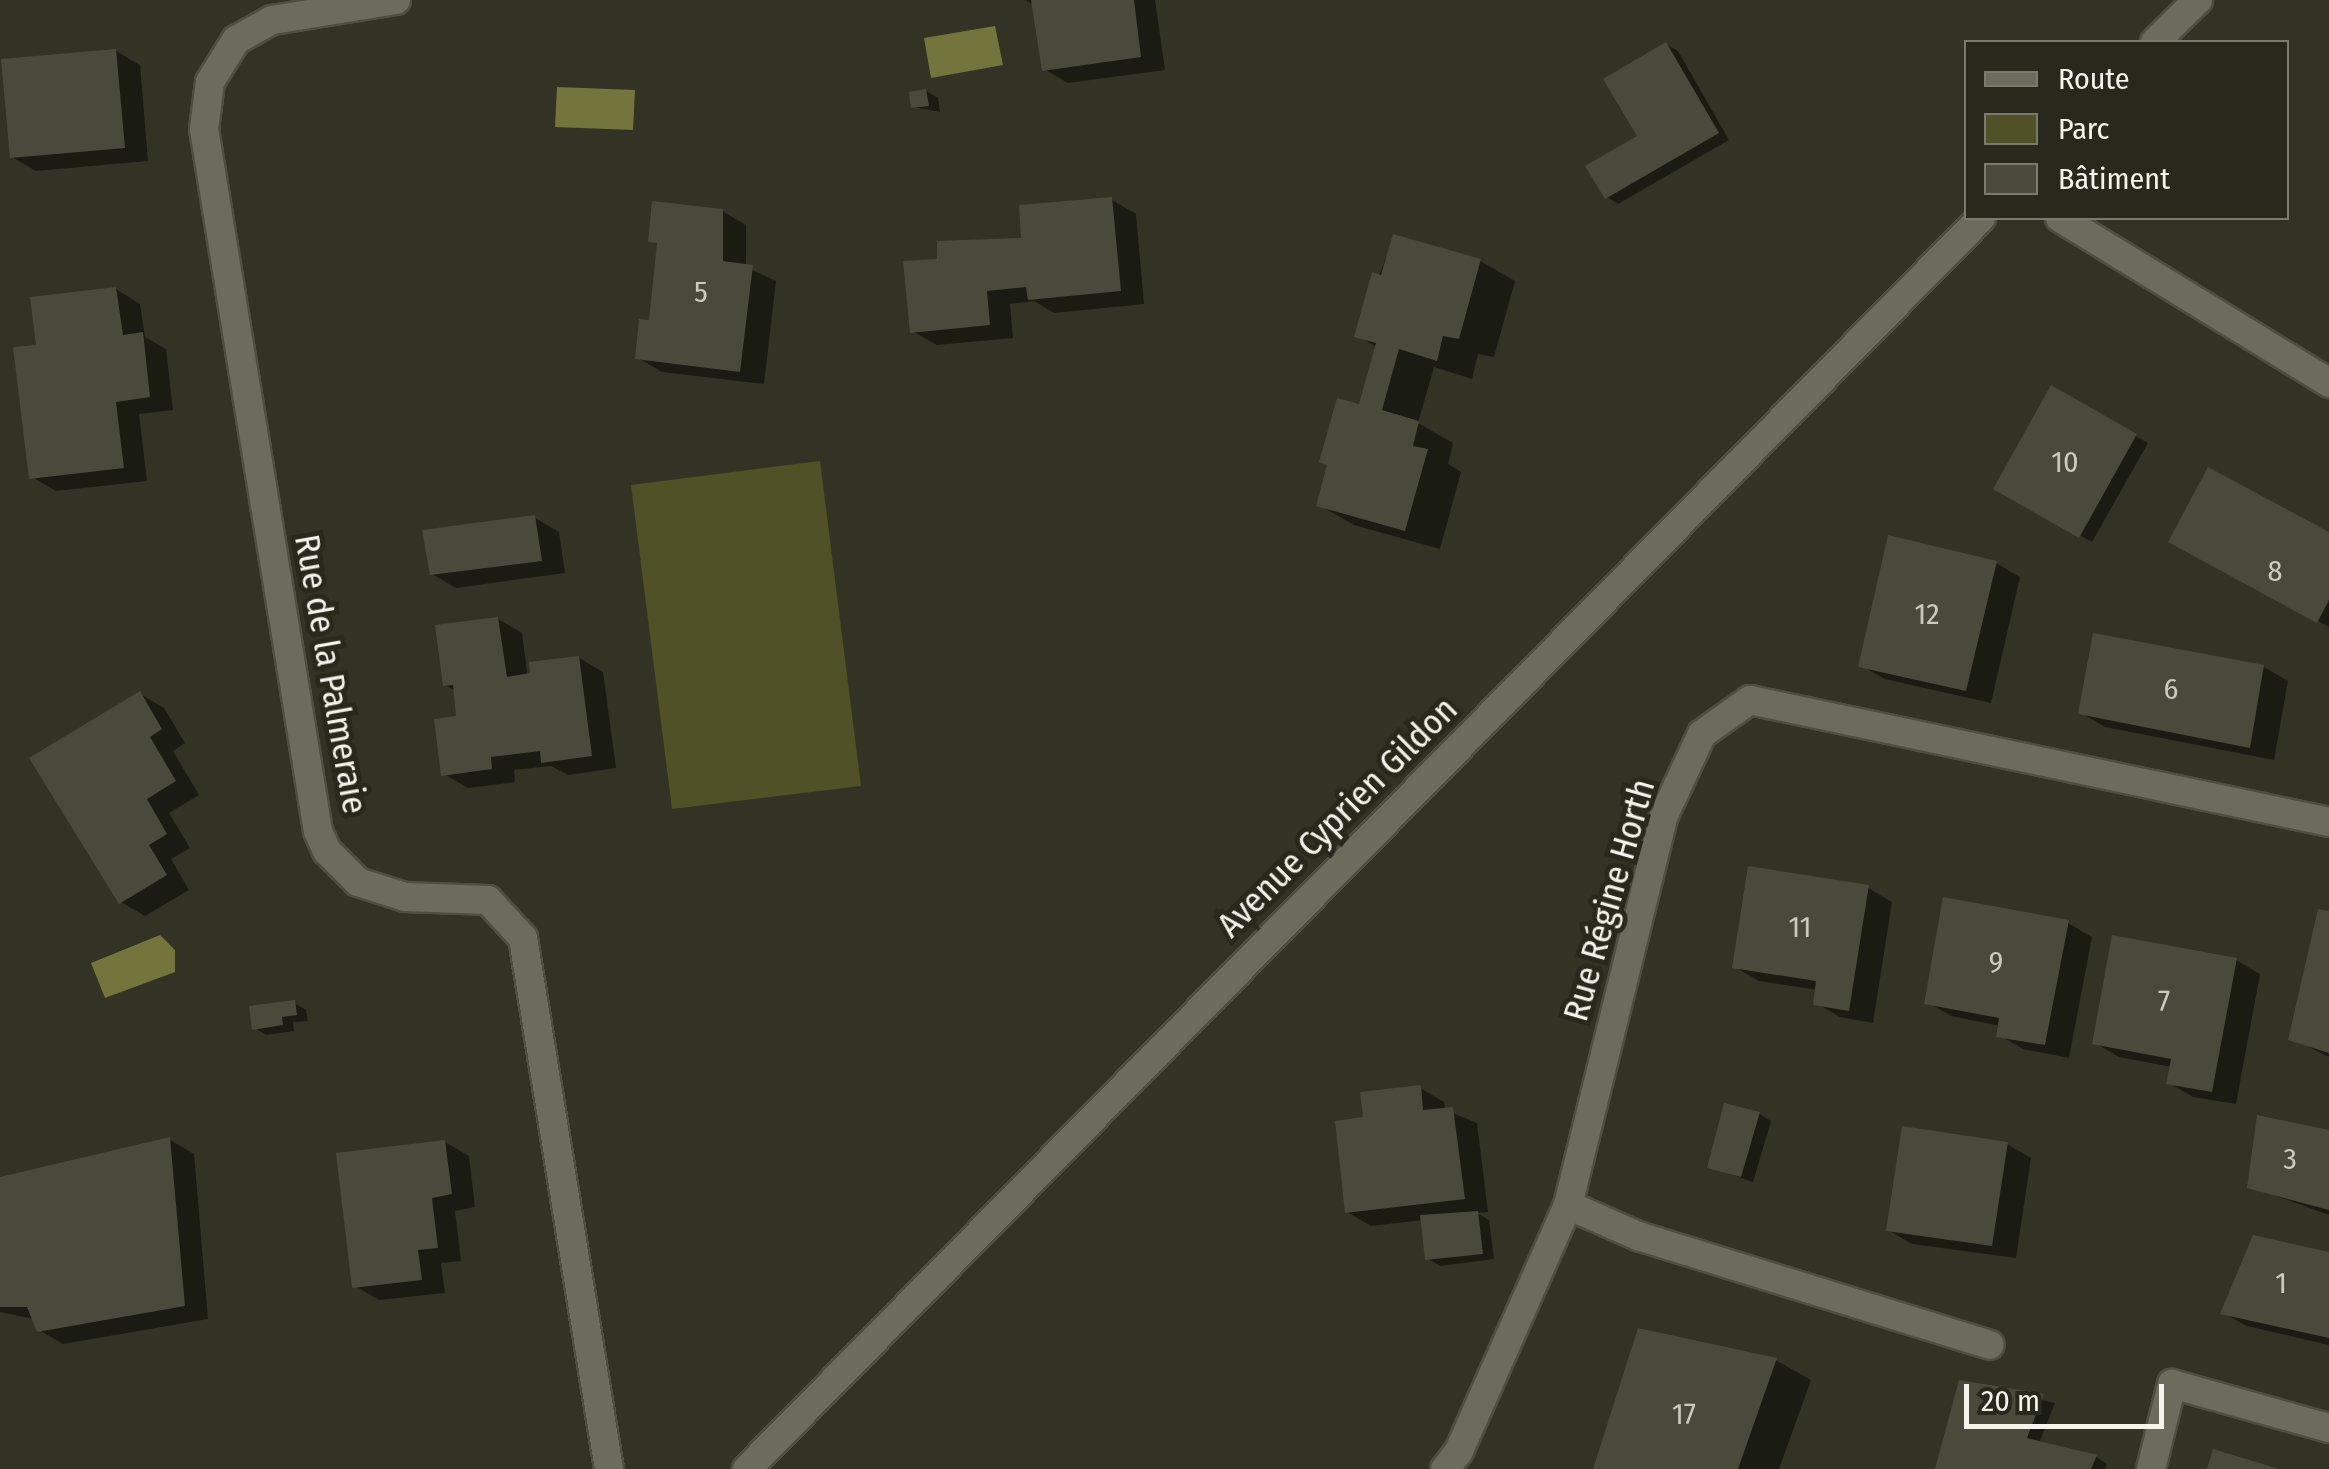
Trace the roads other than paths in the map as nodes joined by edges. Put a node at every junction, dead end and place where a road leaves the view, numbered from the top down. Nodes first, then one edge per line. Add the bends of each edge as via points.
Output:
1 (396, 0) edge
2 (2198, 0) edge
3 (2157, 40) edge
4 (1979, 220) edge
5 (2063, 220) edge
6 (2329, 383) edge
7 (2329, 822) edge
8 (1568, 1204) junction
9 (1990, 1345) dead end
10 (2329, 1428) edge
11 (608, 1469) edge
12 (747, 1469) edge
13 (1445, 1469) edge
14 (2151, 1469) edge

1 - 11 street, Rue de la Palmeraie via 272,20 236,40 210,82 204,129 318,831 327,851 358,882 405,898 488,900 523,938
2 - 3 street
4 - 12 street, Avenue Cyprien Gildon
5 - 6 street
7 - 8 street, Rue Régine Horth via 1750,700 1702,734 1664,815
8 - 9 street via 1638,1236
8 - 13 street, Rue Régine Horth
10 - 14 street via 2172,1384

